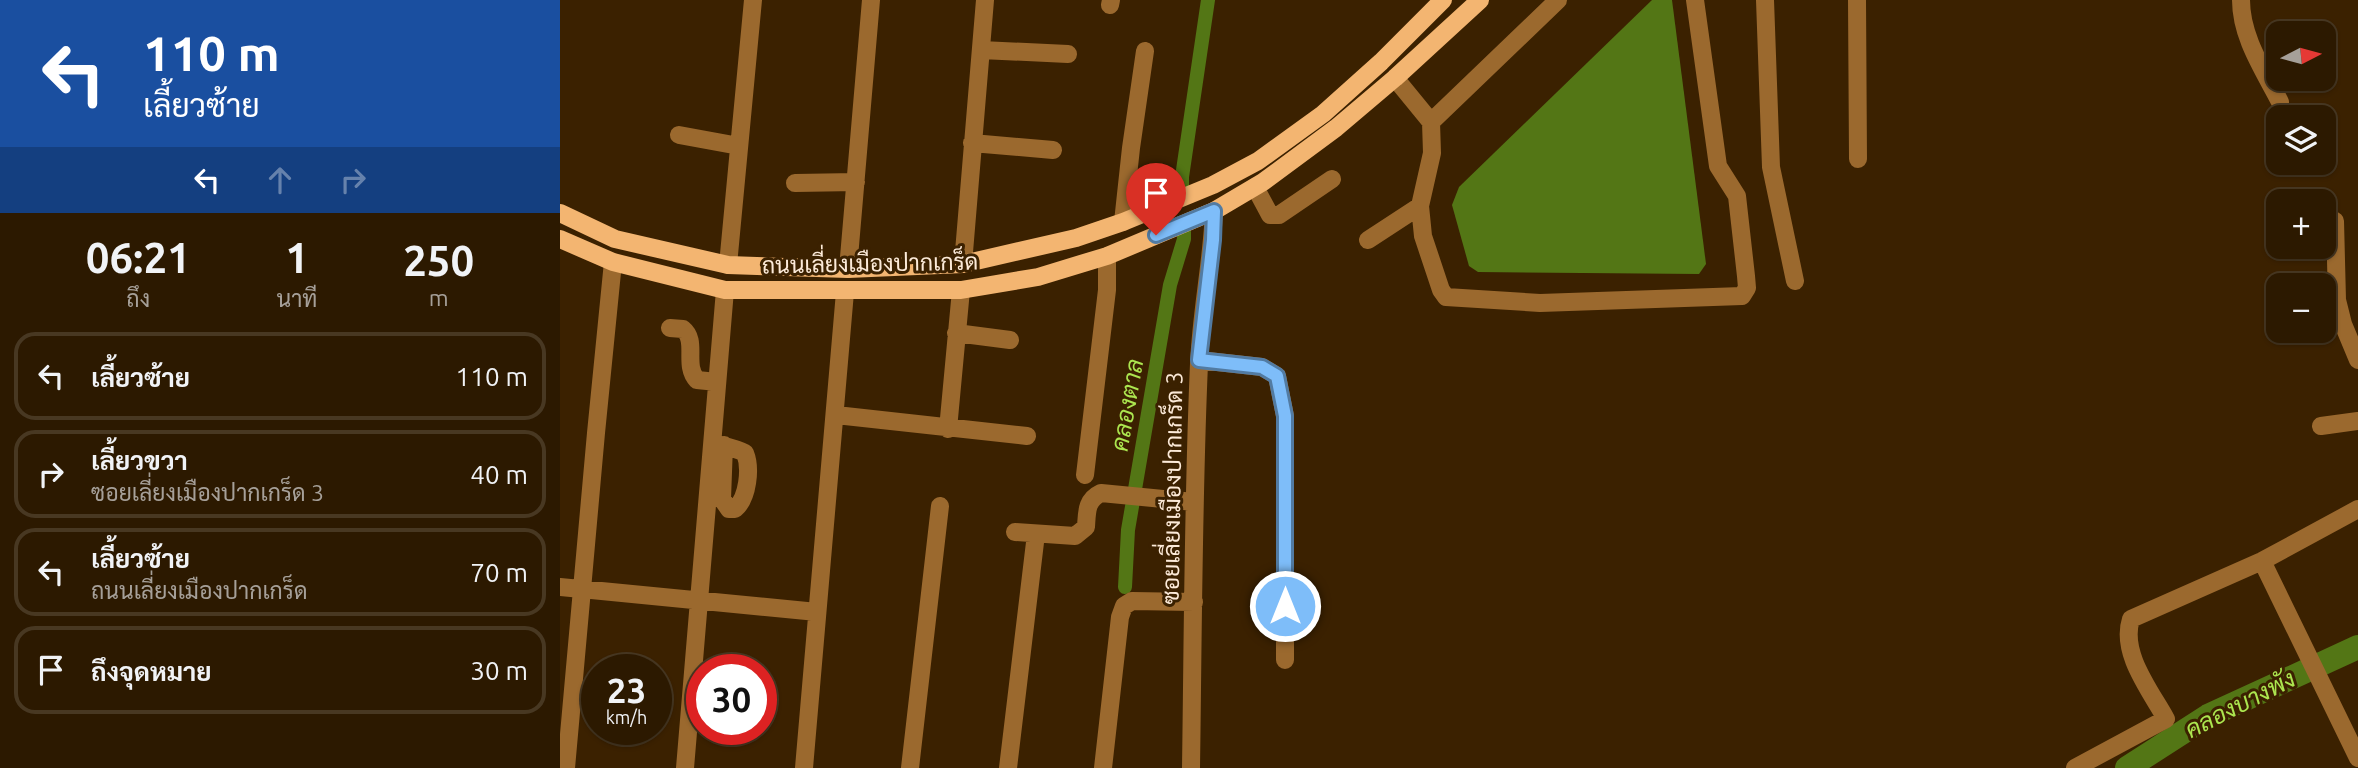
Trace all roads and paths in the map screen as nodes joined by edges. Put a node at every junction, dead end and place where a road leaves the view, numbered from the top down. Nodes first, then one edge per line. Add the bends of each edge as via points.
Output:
1 (752, 0) edge
2 (871, 0) edge
3 (985, 0) edge
4 (1443, 0) edge
5 (1558, 0) edge
6 (1695, 0) edge
7 (1765, 0) edge
8 (1857, 0) edge
9 (2241, 0) edge
10 (1478, 2) edge
11 (981, 50) junction
12 (1145, 51) dead end
13 (1068, 54) dead end
14 (1395, 78) junction
15 (2280, 102) dead end
16 (1431, 122) junction
17 (679, 135) dead end
18 (972, 142) junction
19 (739, 146) junction
20 (1053, 149) dead end
21 (1858, 159) dead end
22 (1332, 179) dead end
23 (856, 182) junction
24 (795, 183) dead end
25 (1255, 187) junction
26 (1420, 206) junction
27 (1214, 211) junction
28 (560, 213) edge
29 (1123, 222) junction
30 (560, 239) edge
31 (1368, 240) dead end
32 (1107, 256) junction
33 (2336, 259) edge
34 (613, 262) junction
35 (963, 264) junction
36 (728, 265) junction
37 (848, 269) junction
38 (1795, 281) dead end
39 (725, 290) junction
40 (961, 290) junction
41 (845, 292) junction
42 (670, 328) dead end
43 (956, 333) junction
44 (1010, 340) dead end
45 (1199, 360) junction
46 (2358, 360) edge
47 (717, 382) junction
48 (836, 415) junction
49 (2358, 421) edge
50 (2321, 426) dead end
51 (948, 429) junction
52 (1027, 436) dead end
53 (1085, 475) dead end
54 (1194, 502) junction
55 (940, 506) dead end
56 (2358, 509) edge
57 (1015, 532) dead end
58 (1036, 534) junction
59 (2262, 561) junction
60 (560, 587) edge
61 (583, 589) junction
62 (700, 600) junction
63 (1194, 602) junction
64 (817, 612) junction
65 (1285, 660) dead end
66 (2358, 758) edge
67 (566, 768) edge
68 (685, 768) edge
69 (804, 768) edge
70 (910, 768) edge
71 (1008, 768) edge
72 (1103, 768) edge
73 (1191, 768) edge
74 (2075, 768) edge

1 - 19 street
2 - 23 street
3 - 11 street
4 - 29 main road, ถนนเลี่ยงเมืองปากเกร็ด via 1323,114 1258,161
5 - 16 street
6 - 26 street via 1718,166 1737,196 1747,288 1742,296 1540,303 1446,297 1423,236
7 - 38 street via 1771,167
8 - 21 street
9 - 15 street via 2245,33
10 - 14 main road, ถนนเลี่ยงเมืองปากเกร็ด
11 - 13 street
11 - 18 street
12 - 29 street
14 - 16 street
14 - 25 main road, ถนนเลี่ยงเมืองปากเกร็ด
16 - 26 street via 1432,153
17 - 19 street
18 - 20 street
18 - 35 street
19 - 36 street
22 - 25 street via 1273,216
23 - 24 street
23 - 37 street
25 - 27 main road, ถนนเลี่ยงเมืองปากเกร็ด
26 - 31 street
27 - 32 main road, ถนนเลี่ยงเมืองปากเกร็ด
27 - 45 street, ซอยเลี่ยงเมืองปากเกร็ด 3
28 - 36 main road, ถนนเลี่ยงเมืองปากเกร็ด via 615,239
29 - 35 main road, ถนนเลี่ยงเมืองปากเกร็ด via 1076,238
30 - 34 main road, ถนนเลี่ยงเมืองปากเกร็ด
32 - 40 main road, ถนนเลี่ยงเมืองปากเกร็ด via 1038,277
32 - 53 street
33 - 46 street via 2337,300
34 - 39 main road, ถนนเลี่ยงเมืองปากเกร็ด
34 - 61 street
35 - 37 main road, ถนนเลี่ยงเมืองปากเกร็ด
36 - 37 main road, ถนนเลี่ยงเมืองปากเกร็ด
39 - 41 main road, ถนนเลี่ยงเมืองปากเกร็ด
39 - 47 street
40 - 41 main road, ถนนเลี่ยงเมืองปากเกร็ด
40 - 43 street
41 - 48 street
42 - 47 street via 683,329 690,337 690,365 697,380
43 - 44 street
43 - 51 street
45 - 54 street, ซอยเลี่ยงเมืองปากเกร็ด 3
45 - 65 street via 1262,367 1277,376 1285,416
47 - 62 street via 719,444
48 - 51 street
48 - 64 street
49 - 50 street
51 - 52 street
54 - 58 street via 1101,493 1088,504 1086,527 1080,533 1068,538
54 - 63 street, ซอยเลี่ยงเมืองปากเกร็ด 3
55 - 70 street
56 - 59 street
57 - 58 street
58 - 71 street
59 - 66 street
59 - 74 street via 2131,619 2127,631 2131,655 2166,719
60 - 61 street
61 - 62 street
61 - 67 street
62 - 64 street
62 - 68 street
63 - 72 street via 1132,601 1125,606
63 - 73 street, ซอยเลี่ยงเมืองปากเกร็ด 3
64 - 69 street

